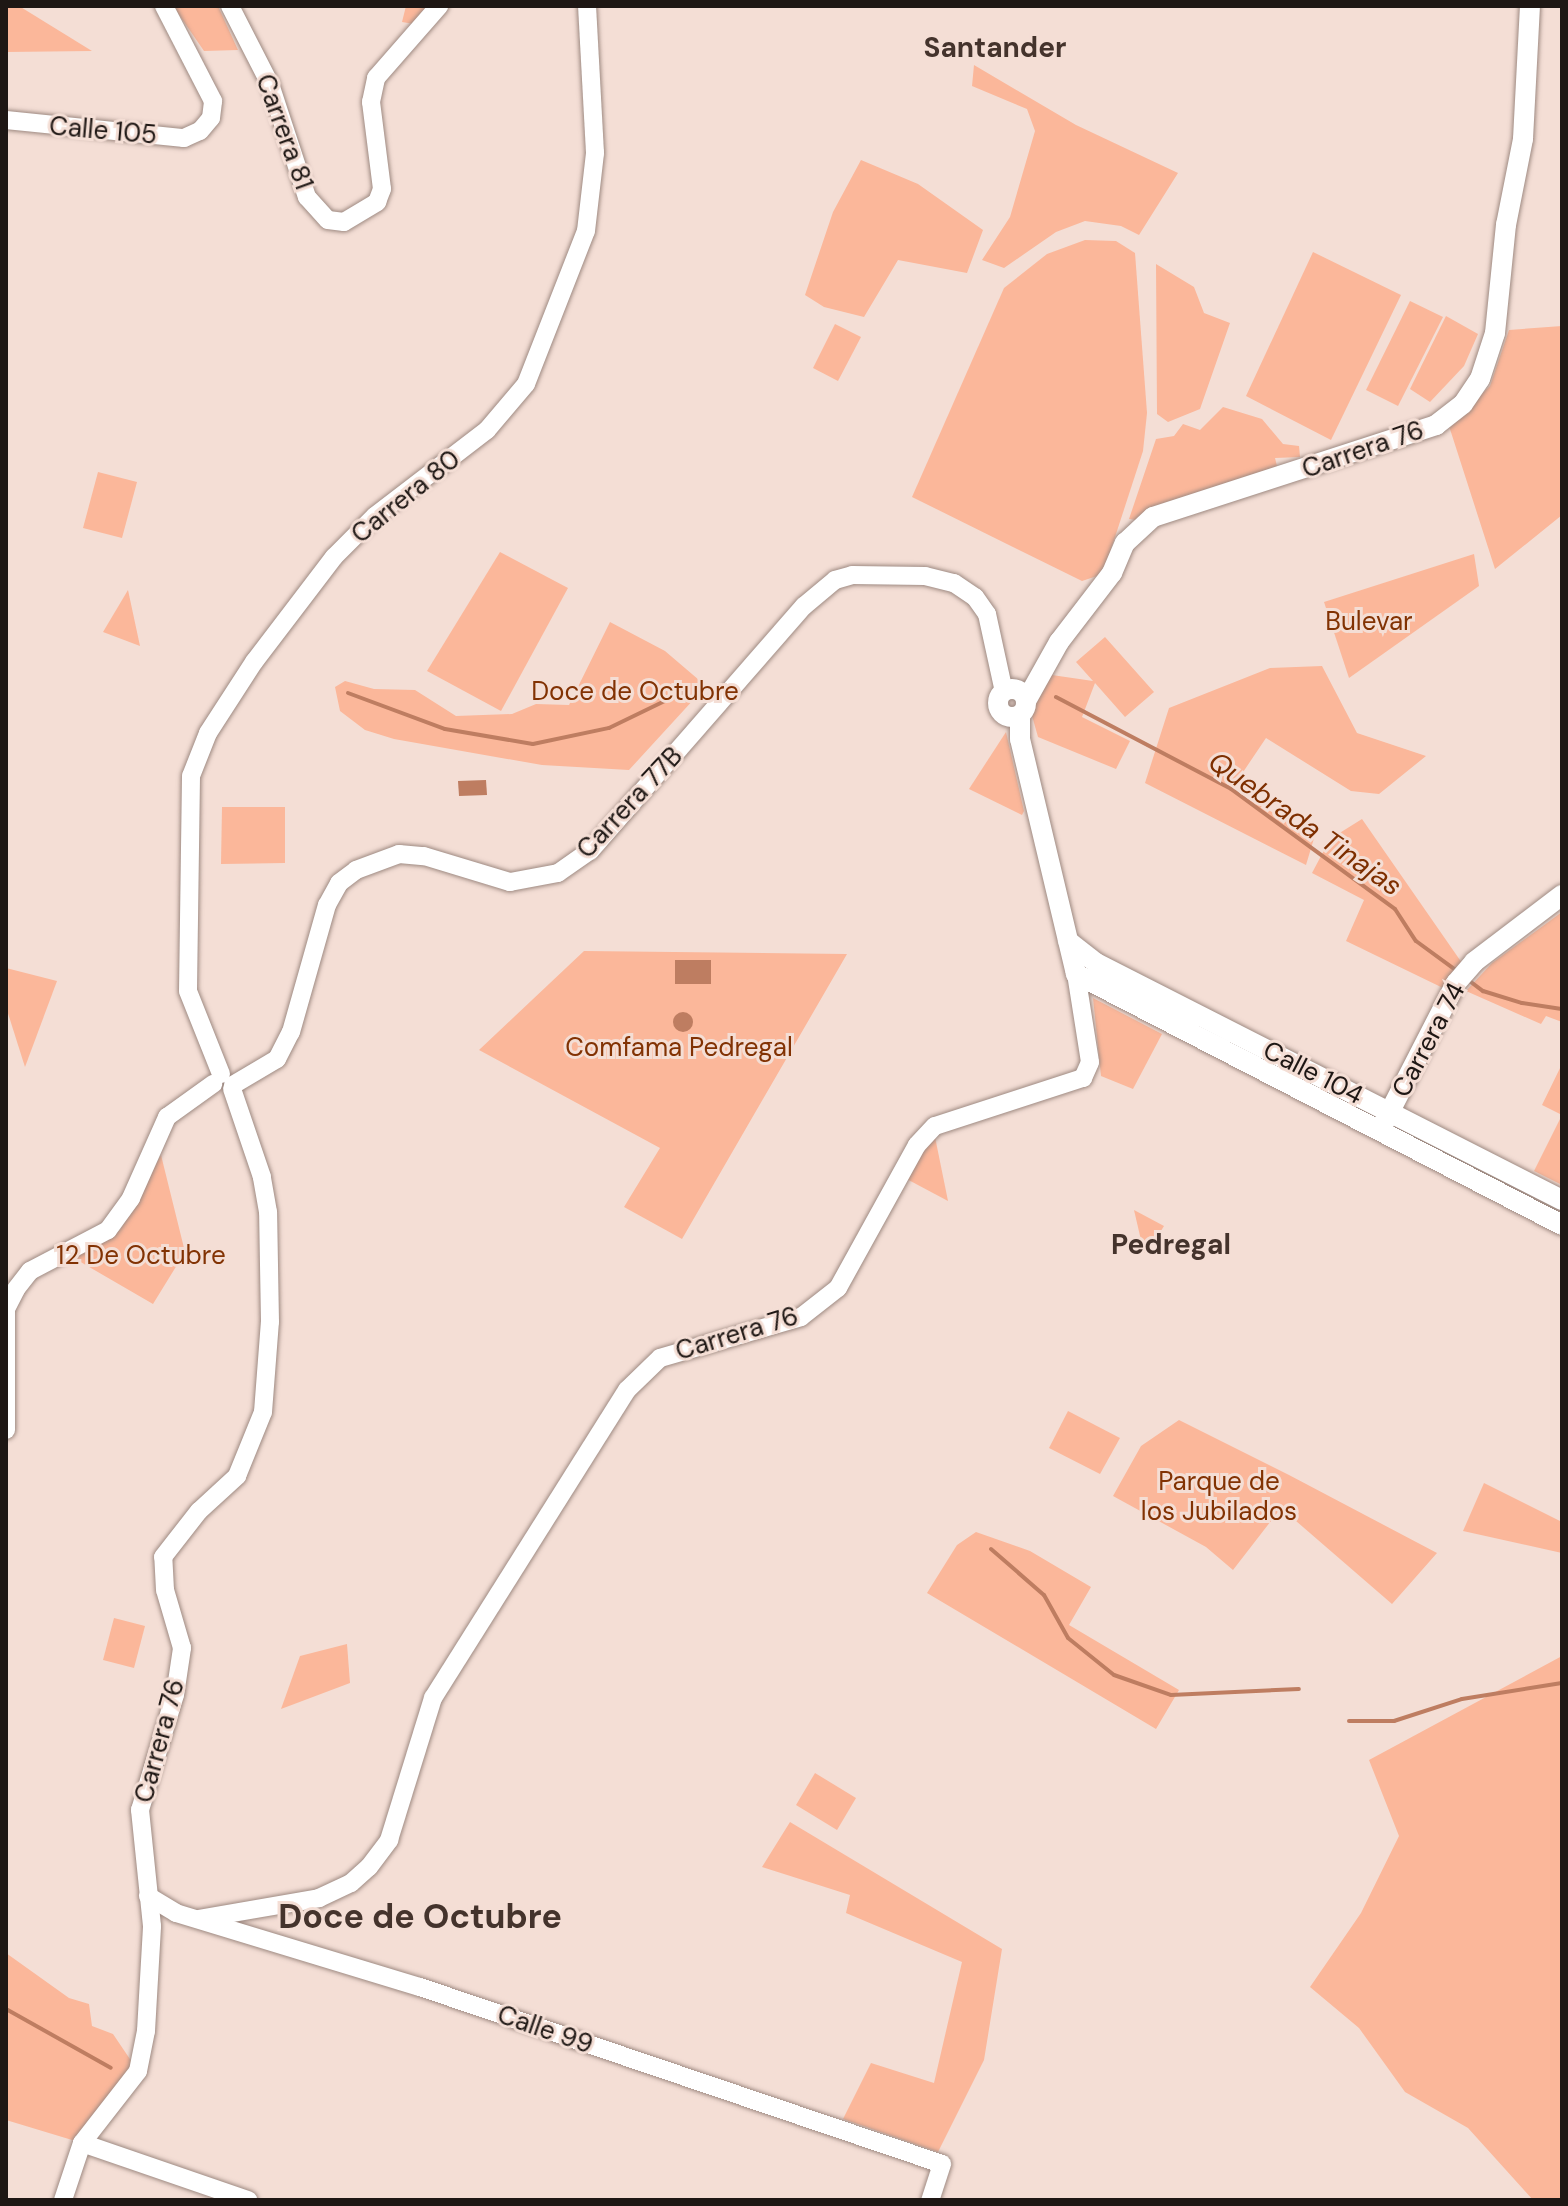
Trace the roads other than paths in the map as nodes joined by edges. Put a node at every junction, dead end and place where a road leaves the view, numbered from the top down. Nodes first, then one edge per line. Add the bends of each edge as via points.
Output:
1 (164, 6) edge
2 (230, 6) edge
3 (439, 6) edge
4 (587, 6) edge
5 (1530, 6) edge
6 (6, 120) edge
7 (1016, 695) junction
8 (1562, 895) edge
9 (1068, 941) junction
10 (1076, 974) junction
11 (223, 1082) junction
12 (1390, 1112) junction
13 (1379, 1132) junction
14 (1562, 1200) edge
15 (1562, 1225) edge
16 (715, 1342) junction
17 (707, 1364) dead end
18 (6, 1430) edge
19 (148, 1896) junction
20 (198, 1919) junction
21 (82, 2143) junction
22 (63, 2200) edge
23 (248, 2200) edge
24 (930, 2200) edge

1 - 6 street, Calle 105 via 213,101 211,118 200,131 184,138
2 - 3 street, Carrera 81 via 270,84 307,197 328,220 344,222 377,202 382,189 371,102 376,78
4 - 11 street, Carrera 80 via 593,191 583,246 526,384 487,430 375,516 334,557 254,662 208,733 191,776 188,991
5 - 7 main road, Carrera 76 via 1523,139 1506,225 1495,333 1480,379 1463,404 1436,425 1153,517 1125,543 1112,573
7 - 9 main road, Carrera 76 via 1020,739
7 - 11 street, Carrera 77B via 987,614 975,597 954,583 925,576 852,575 835,580 804,606 590,851 558,873 510,882 424,856 399,854 356,870 339,883 327,905 291,1032 277,1059 257,1073
8 - 12 main road, Carrera 74 via 1474,962 1456,983
9 - 10 main road, Carrera 76
9 - 12 main road, Calle 104 via 1096,963
10 - 13 main road, Calle 104
10 - 16 street, Carrera 76 via 1090,1062 1087,1074 935,1126 917,1145 838,1288 801,1317
11 - 18 street via 193,1095 167,1117 131,1198 108,1230 30,1271 16,1289 6,1309
11 - 19 street, Carrera 76 via 262,1177 268,1212 267,1388 237,1476 199,1511 163,1557 165,1590 182,1648 175,1695 140,1810
12 - 13 main road, Carrera 74
12 - 14 main road, Calle 104
13 - 15 main road, Calle 104
16 - 17 street via 708,1345
16 - 20 street, Carrera 76 via 660,1358 610,1412 433,1698 389,1840 369,1867 351,1883 319,1898
19 - 20 street, Calle 99
19 - 21 street, Carrera 76 via 151,1994 138,2071
20 - 24 street, Calle 99 via 420,1987 942,2164
21 - 22 street, Carrera 76
21 - 23 street

